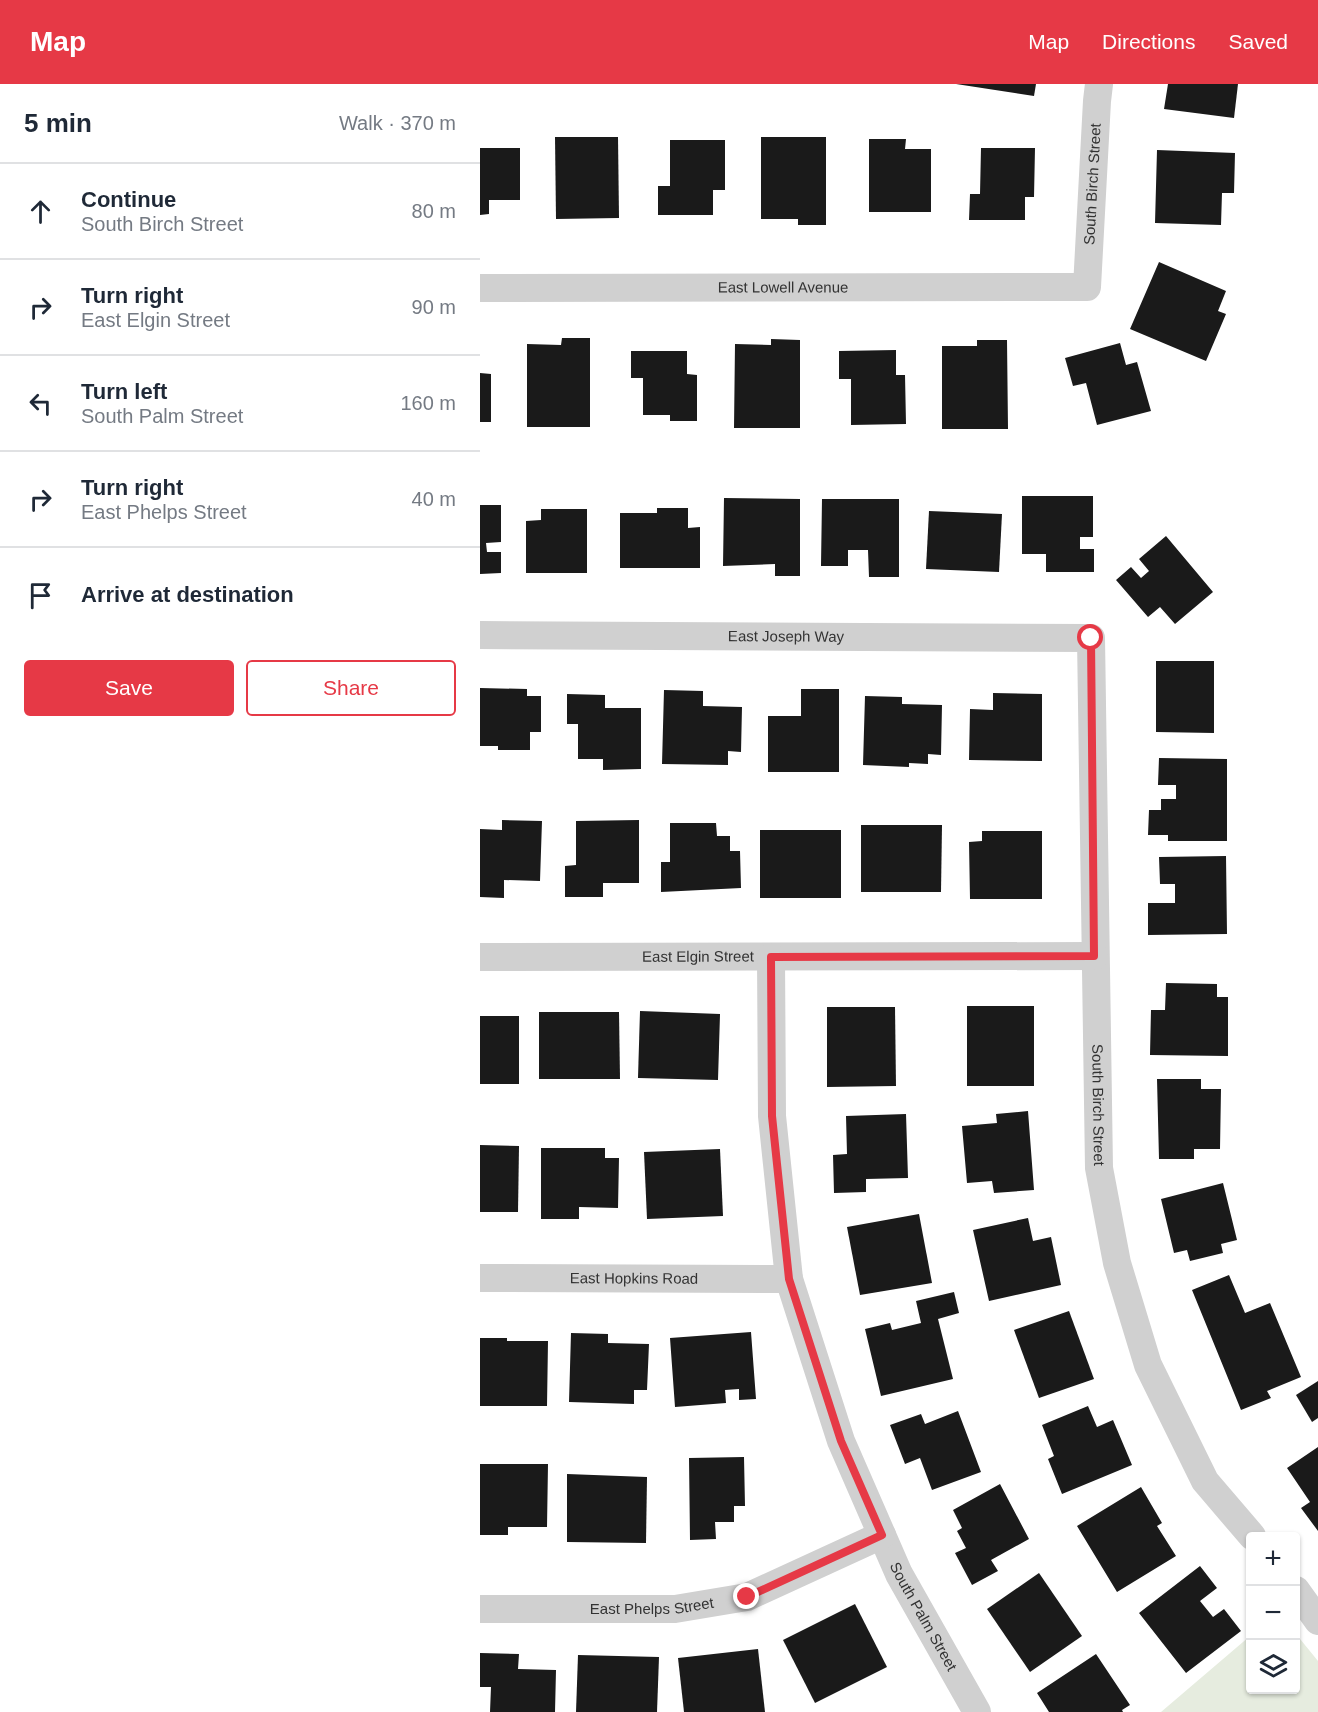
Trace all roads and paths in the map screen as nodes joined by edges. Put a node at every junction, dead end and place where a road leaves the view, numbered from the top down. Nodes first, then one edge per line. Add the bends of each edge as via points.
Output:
1 (1099, 84) edge
2 (1087, 287) joint
3 (480, 288) edge
4 (480, 635) edge
5 (1091, 638) joint
6 (1094, 956) junction
7 (480, 957) edge
8 (771, 957) junction
9 (480, 1278) edge
10 (789, 1279) junction
11 (1249, 1532) edge
12 (882, 1535) junction
13 (1300, 1596) edge
14 (480, 1609) edge
15 (1318, 1621) edge
16 (977, 1712) edge

1 - 2 street, South Birch Street
2 - 3 street, East Lowell Avenue
4 - 5 street, East Joseph Way
5 - 6 street, South Birch Street
6 - 8 street, East Elgin Street
6 - 11 street, South Birch Street via 1099,1168 1118,1263 1148,1365 1205,1480
7 - 8 street, East Elgin Street
8 - 10 street, South Palm Street via 772,1116
9 - 10 street, East Hopkins Road
10 - 12 street, South Palm Street via 841,1441
12 - 14 street, East Phelps Street via 747,1597 675,1609
12 - 16 street, South Palm Street via 899,1574
13 - 15 street

